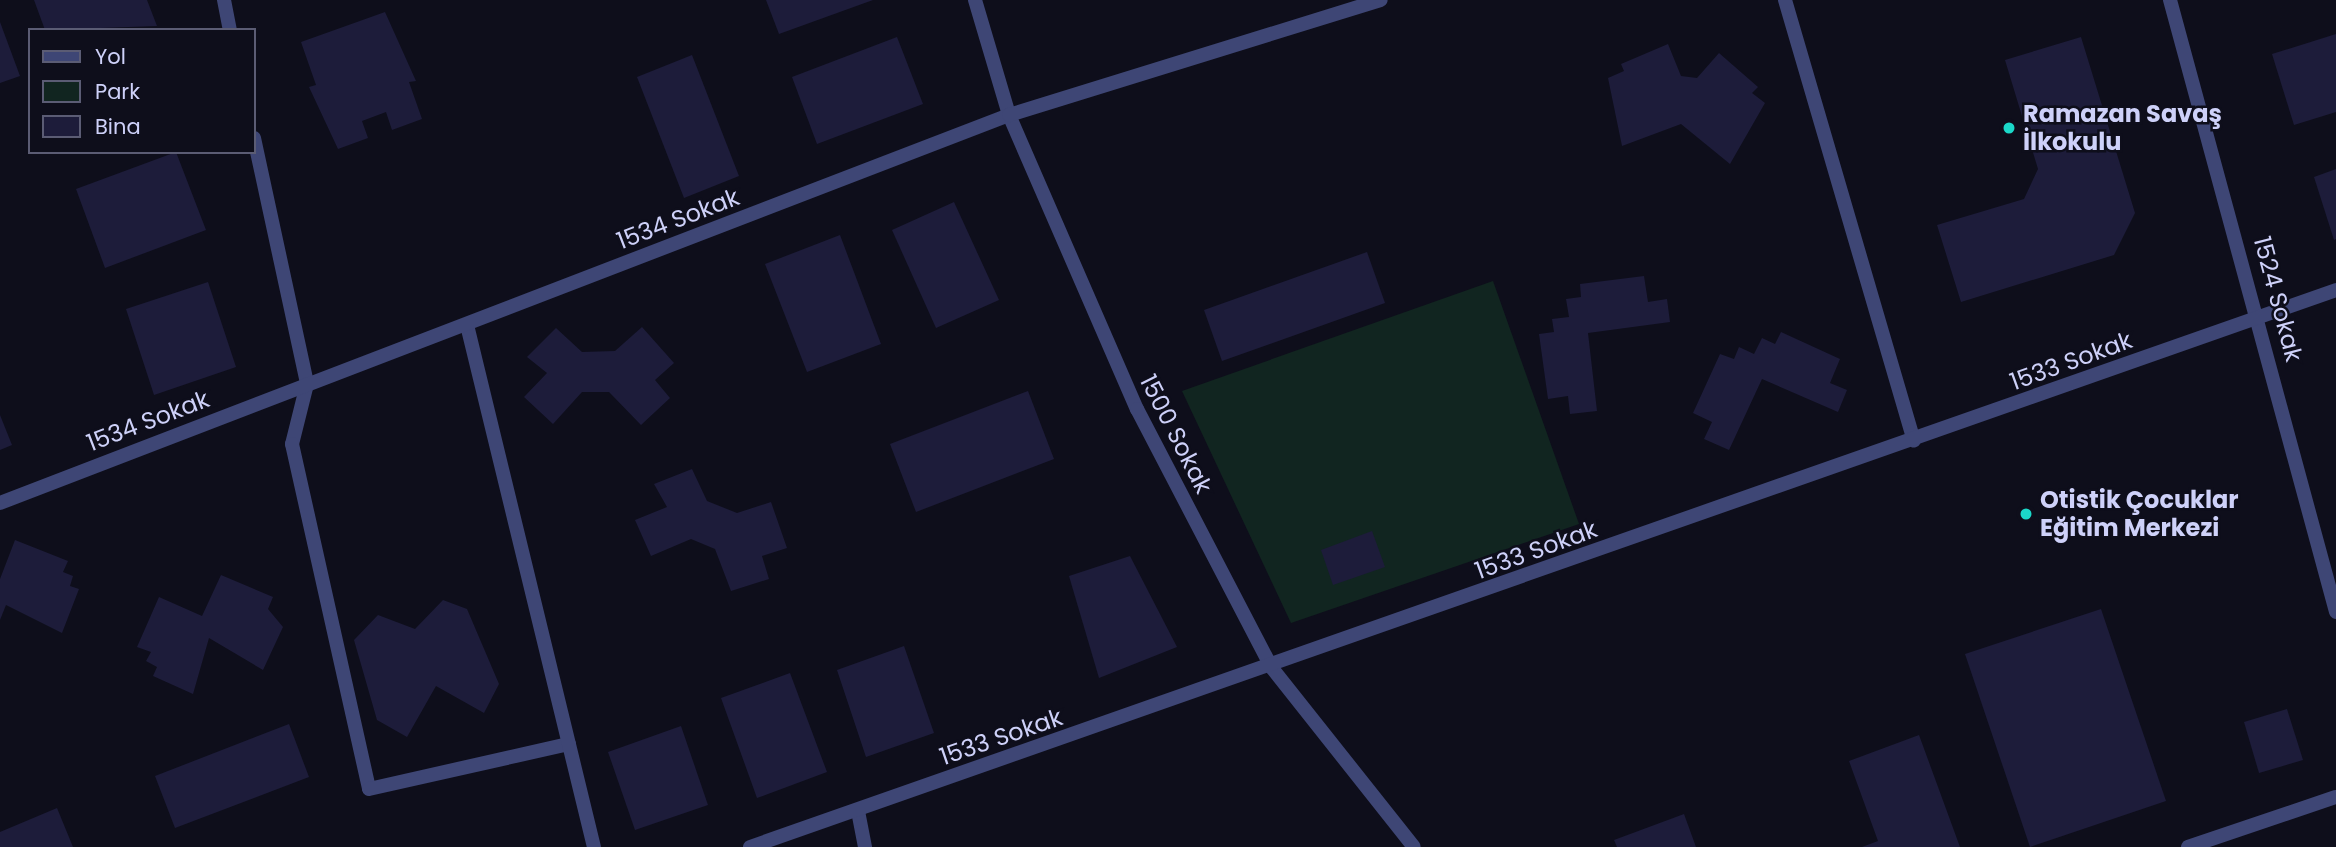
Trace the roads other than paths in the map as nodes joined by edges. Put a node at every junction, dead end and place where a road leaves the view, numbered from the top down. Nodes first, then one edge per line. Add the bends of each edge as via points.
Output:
1 (224, 0) edge
2 (975, 0) edge
3 (1381, 0) edge
4 (1785, 0) edge
5 (2170, 0) edge
6 (230, 28) edge
7 (1009, 115) junction
8 (256, 147) edge
9 (2336, 290) edge
10 (2260, 317) junction
11 (467, 325) junction
12 (307, 384) junction
13 (1913, 441) junction
14 (0, 503) edge
15 (2336, 612) edge
16 (1272, 668) junction
17 (569, 744) junction
18 (2336, 797) edge
19 (858, 811) junction
20 (594, 847) edge
21 (750, 847) edge
22 (865, 847) edge
23 (1413, 847) edge
24 (2188, 847) edge

1 - 6 street
2 - 7 street, 1500 Sokak
3 - 7 street, 1534 Sokak
4 - 13 street
5 - 10 street, 1524 Sokak
7 - 11 street, 1534 Sokak
7 - 16 street, 1500 Sokak via 1137,409
8 - 12 street
9 - 10 street, 1533 Sokak
10 - 13 street, 1533 Sokak
10 - 15 street, 1524 Sokak
11 - 12 street, 1534 Sokak
11 - 17 street
12 - 14 street, 1534 Sokak
12 - 17 street via 292,444 369,789
13 - 16 street, 1533 Sokak
16 - 19 street, 1533 Sokak
16 - 23 street, 1500 Sokak
17 - 20 street
18 - 24 street
19 - 21 street, 1533 Sokak
19 - 22 street

